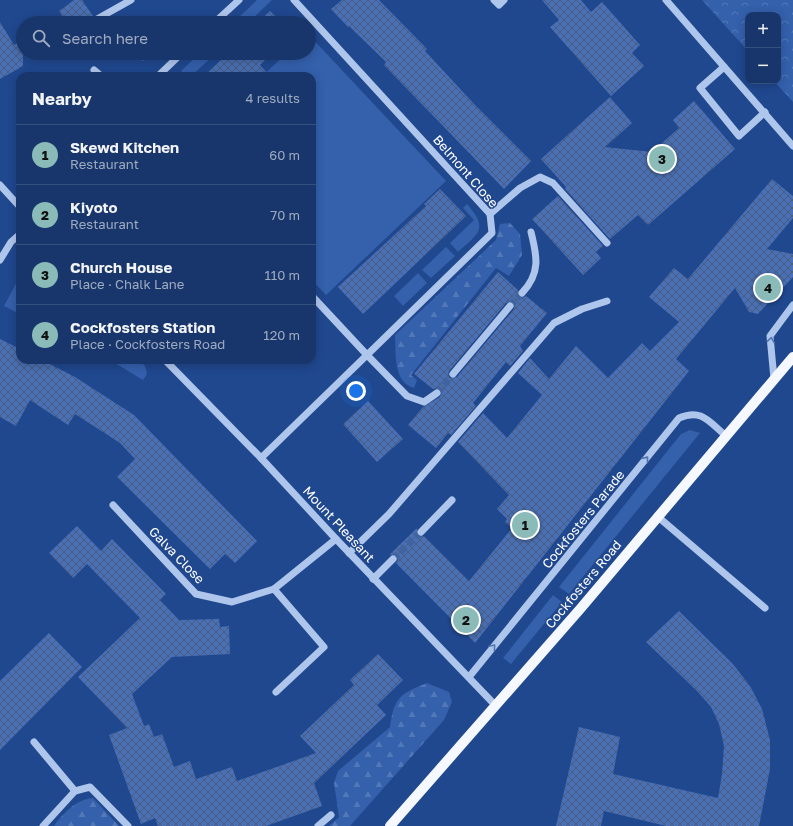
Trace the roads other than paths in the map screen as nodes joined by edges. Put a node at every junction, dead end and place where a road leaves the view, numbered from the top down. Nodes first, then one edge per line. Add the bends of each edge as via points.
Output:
1 (131, 0) edge
2 (238, 0) edge
3 (294, 0) edge
4 (494, 0) edge
5 (504, 0) edge
6 (666, 0) edge
7 (102, 16) edge
8 (221, 16) edge
9 (309, 16) edge
10 (316, 24) edge
11 (175, 60) edge
12 (724, 67) junction
13 (94, 70) dead end
14 (97, 72) edge
15 (162, 72) edge
16 (765, 112) junction
17 (793, 146) edge
18 (0, 185) edge
19 (16, 203) edge
20 (490, 214) junction
21 (531, 232) dead end
22 (16, 238) edge
23 (607, 243) dead end
24 (0, 260) edge
25 (522, 293) tunnel mouth
26 (316, 300) edge
27 (607, 301) dead end
28 (793, 305) edge
29 (510, 306) tunnel mouth
30 (367, 355) junction
31 (793, 358) edge
32 (169, 364) edge
33 (453, 374) tunnel mouth
34 (774, 379) junction
35 (437, 393) tunnel mouth
36 (726, 436) junction
37 (261, 458) junction
38 (452, 500) dead end
39 (113, 505) dead end
40 (657, 516) junction
41 (421, 532) tunnel mouth
42 (336, 539) junction
43 (349, 553) junction
44 (393, 559) tunnel mouth
45 (373, 579) junction
46 (274, 589) junction
47 (765, 608) dead end
48 (468, 677) junction
49 (276, 692) dead end
50 (495, 705) junction
51 (34, 742) dead end
52 (75, 791) junction
53 (331, 815) dead end
54 (43, 826) edge
55 (128, 826) edge
56 (318, 826) edge
57 (390, 826) edge

1 - 7 street
2 - 8 street
3 - 9 street, Belmont Close
4 - 5 street via 498,5
6 - 12 street
10 - 20 street, Belmont Close
11 - 15 street
12 - 16 street
12 - 16 street via 700,88 739,136
13 - 14 street
16 - 17 street
18 - 19 street
20 - 23 street via 520,188 540,177 553,183
20 - 30 street, Belmont Close via 492,233
21 - 25 street via 538,256 531,284
22 - 24 street
26 - 30 street
27 - 43 street via 582,309 554,323 389,514
34 -> 28 street via 770,336
29 - 33 street
30 - 35 street via 406,396 424,402
30 - 37 street, Belmont Close
31 - 34 main road, Cockfosters Road
32 - 37 street, Mount Pleasant
34 - 36 main road, Cockfosters Road
36 - 40 main road, Cockfosters Road
48 -> 36 street, Cockfosters Parade via 679,418 690,413 702,415
37 - 42 street, Mount Pleasant
38 - 41 street
39 - 46 street, Galva Close via 196,594 232,602
40 - 47 street
40 - 50 main road, Cockfosters Road
42 - 43 street, Mount Pleasant
42 - 46 street, Galva Close
43 - 45 street, Mount Pleasant
44 - 45 street
45 - 48 street, Mount Pleasant
46 - 49 street via 324,647
48 - 50 street, Mount Pleasant
50 - 57 main road, Cockfosters Road
51 - 52 street
52 - 54 street
52 - 55 street via 90,787
53 - 56 street

